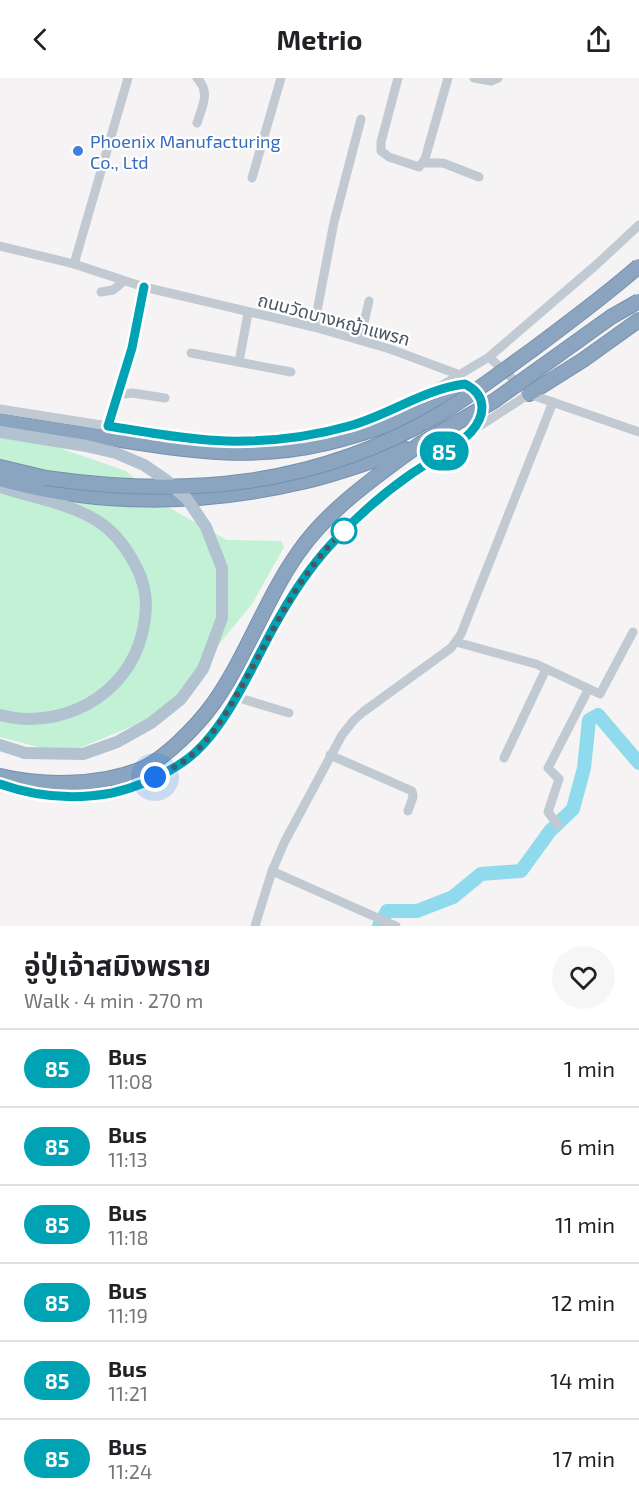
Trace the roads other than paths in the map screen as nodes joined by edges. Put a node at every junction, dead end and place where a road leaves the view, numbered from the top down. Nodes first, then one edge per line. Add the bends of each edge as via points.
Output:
1 (128, 78) edge
2 (197, 78) edge
3 (281, 78) edge
4 (398, 78) edge
5 (448, 78) edge
6 (474, 78) edge
7 (498, 78) edge
8 (361, 119) dead end
9 (196, 123) dead end
10 (423, 163) junction
11 (479, 177) dead end
12 (252, 178) dead end
13 (639, 225) edge
14 (0, 246) edge
15 (74, 264) junction
16 (639, 266) edge
17 (124, 281) junction
18 (144, 287) junction
19 (101, 292) dead end
20 (639, 295) edge
21 (369, 301) dead end
22 (639, 301) edge
23 (248, 313) junction
24 (611, 317) junction
25 (639, 320) edge
26 (314, 327) junction
27 (360, 340) junction
28 (191, 352) dead end
29 (489, 357) junction
30 (240, 362) junction
31 (291, 372) dead end
32 (460, 375) junction
33 (429, 393) junction
34 (471, 394) junction
35 (530, 394) junction
36 (116, 395) junction
37 (165, 399) dead end
38 (553, 402) junction
39 (0, 409) edge
40 (0, 420) edge
41 (108, 426) junction
42 (0, 432) edge
43 (639, 432) edge
44 (470, 433) junction
45 (420, 444) junction
46 (0, 467) edge
47 (0, 479) edge
48 (0, 487) edge
49 (633, 632) dead end
50 (456, 642) junction
51 (546, 669) junction
52 (588, 690) junction
53 (236, 697) junction
54 (289, 713) dead end
55 (0, 716) edge
56 (0, 745) edge
57 (330, 755) junction
58 (504, 758) dead end
59 (0, 776) edge
60 (0, 784) edge
61 (408, 811) dead end
62 (558, 825) dead end
63 (272, 871) junction
64 (391, 924) edge
65 (256, 925) edge

1 - 15 street
2 - 9 street via 206,93
3 - 12 street
4 - 10 street via 381,151 414,166
5 - 10 street
6 - 7 street
8 - 26 street via 334,222
10 - 11 street via 443,163
13 - 29 street
14 - 15 street, ถนนวัดบางหญ้าแพรก
15 - 17 street, ถนนวัดบางหญ้าแพรก
16 - 34 highway, bridge
17 - 18 street, ถนนวัดบางหญ้าแพรก
17 - 19 street via 113,290
18 - 23 street, ถนนวัดบางหญ้าแพรก
18 - 36 street via 132,348
20 - 24 highway, bridge
21 - 27 street
22 - 24 highway, bridge
23 - 26 street, ถนนวัดบางหญ้าแพรก
23 - 30 street
24 - 45 highway, bridge via 494,401
25 - 35 highway
26 - 27 street, ถนนวัดบางหญ้าแพรก
27 - 32 street, ถนนวัดบางหญ้าแพรก
28 - 30 street
29 - 32 street
29 - 35 street
30 - 31 street
32 - 33 street
33 - 41 street via 380,416 313,435 226,441
33 - 44 street via 456,385 474,388 479,393 482,412
34 - 40 highway, bridge via 326,443 233,454 196,452
34 - 46 highway, bridge via 371,448 301,471 234,484 115,486
35 - 38 street
35 - 44 street
36 - 37 street via 132,393
36 - 41 street
38 - 43 street
38 - 50 street
39 - 41 street
42 - 56 main road, bridge via 86,446 144,465 187,499 206,527 222,568 222,618 203,669 181,699 151,723 117,742 83,754 25,753
44 - 53 street via 403,479 337,537 308,572 280,616
45 - 47 highway, bridge via 305,482 202,498 84,495
45 - 59 highway via 365,486 299,551 213,704 176,746 140,770 94,781 43,784
48 - 55 main road via 66,507 98,521 113,533 142,576 146,608 141,639 127,671 89,705 62,716 37,720
49 - 52 street via 602,691 596,694
50 - 51 street
50 - 57 street via 354,720
51 - 52 street
51 - 58 street
52 - 62 street via 548,766 559,781 548,812
53 - 54 street
53 - 60 street via 210,735 187,759 124,790 91,797 50,797
57 - 61 street via 412,791
57 - 63 street
63 - 64 street
63 - 65 street

